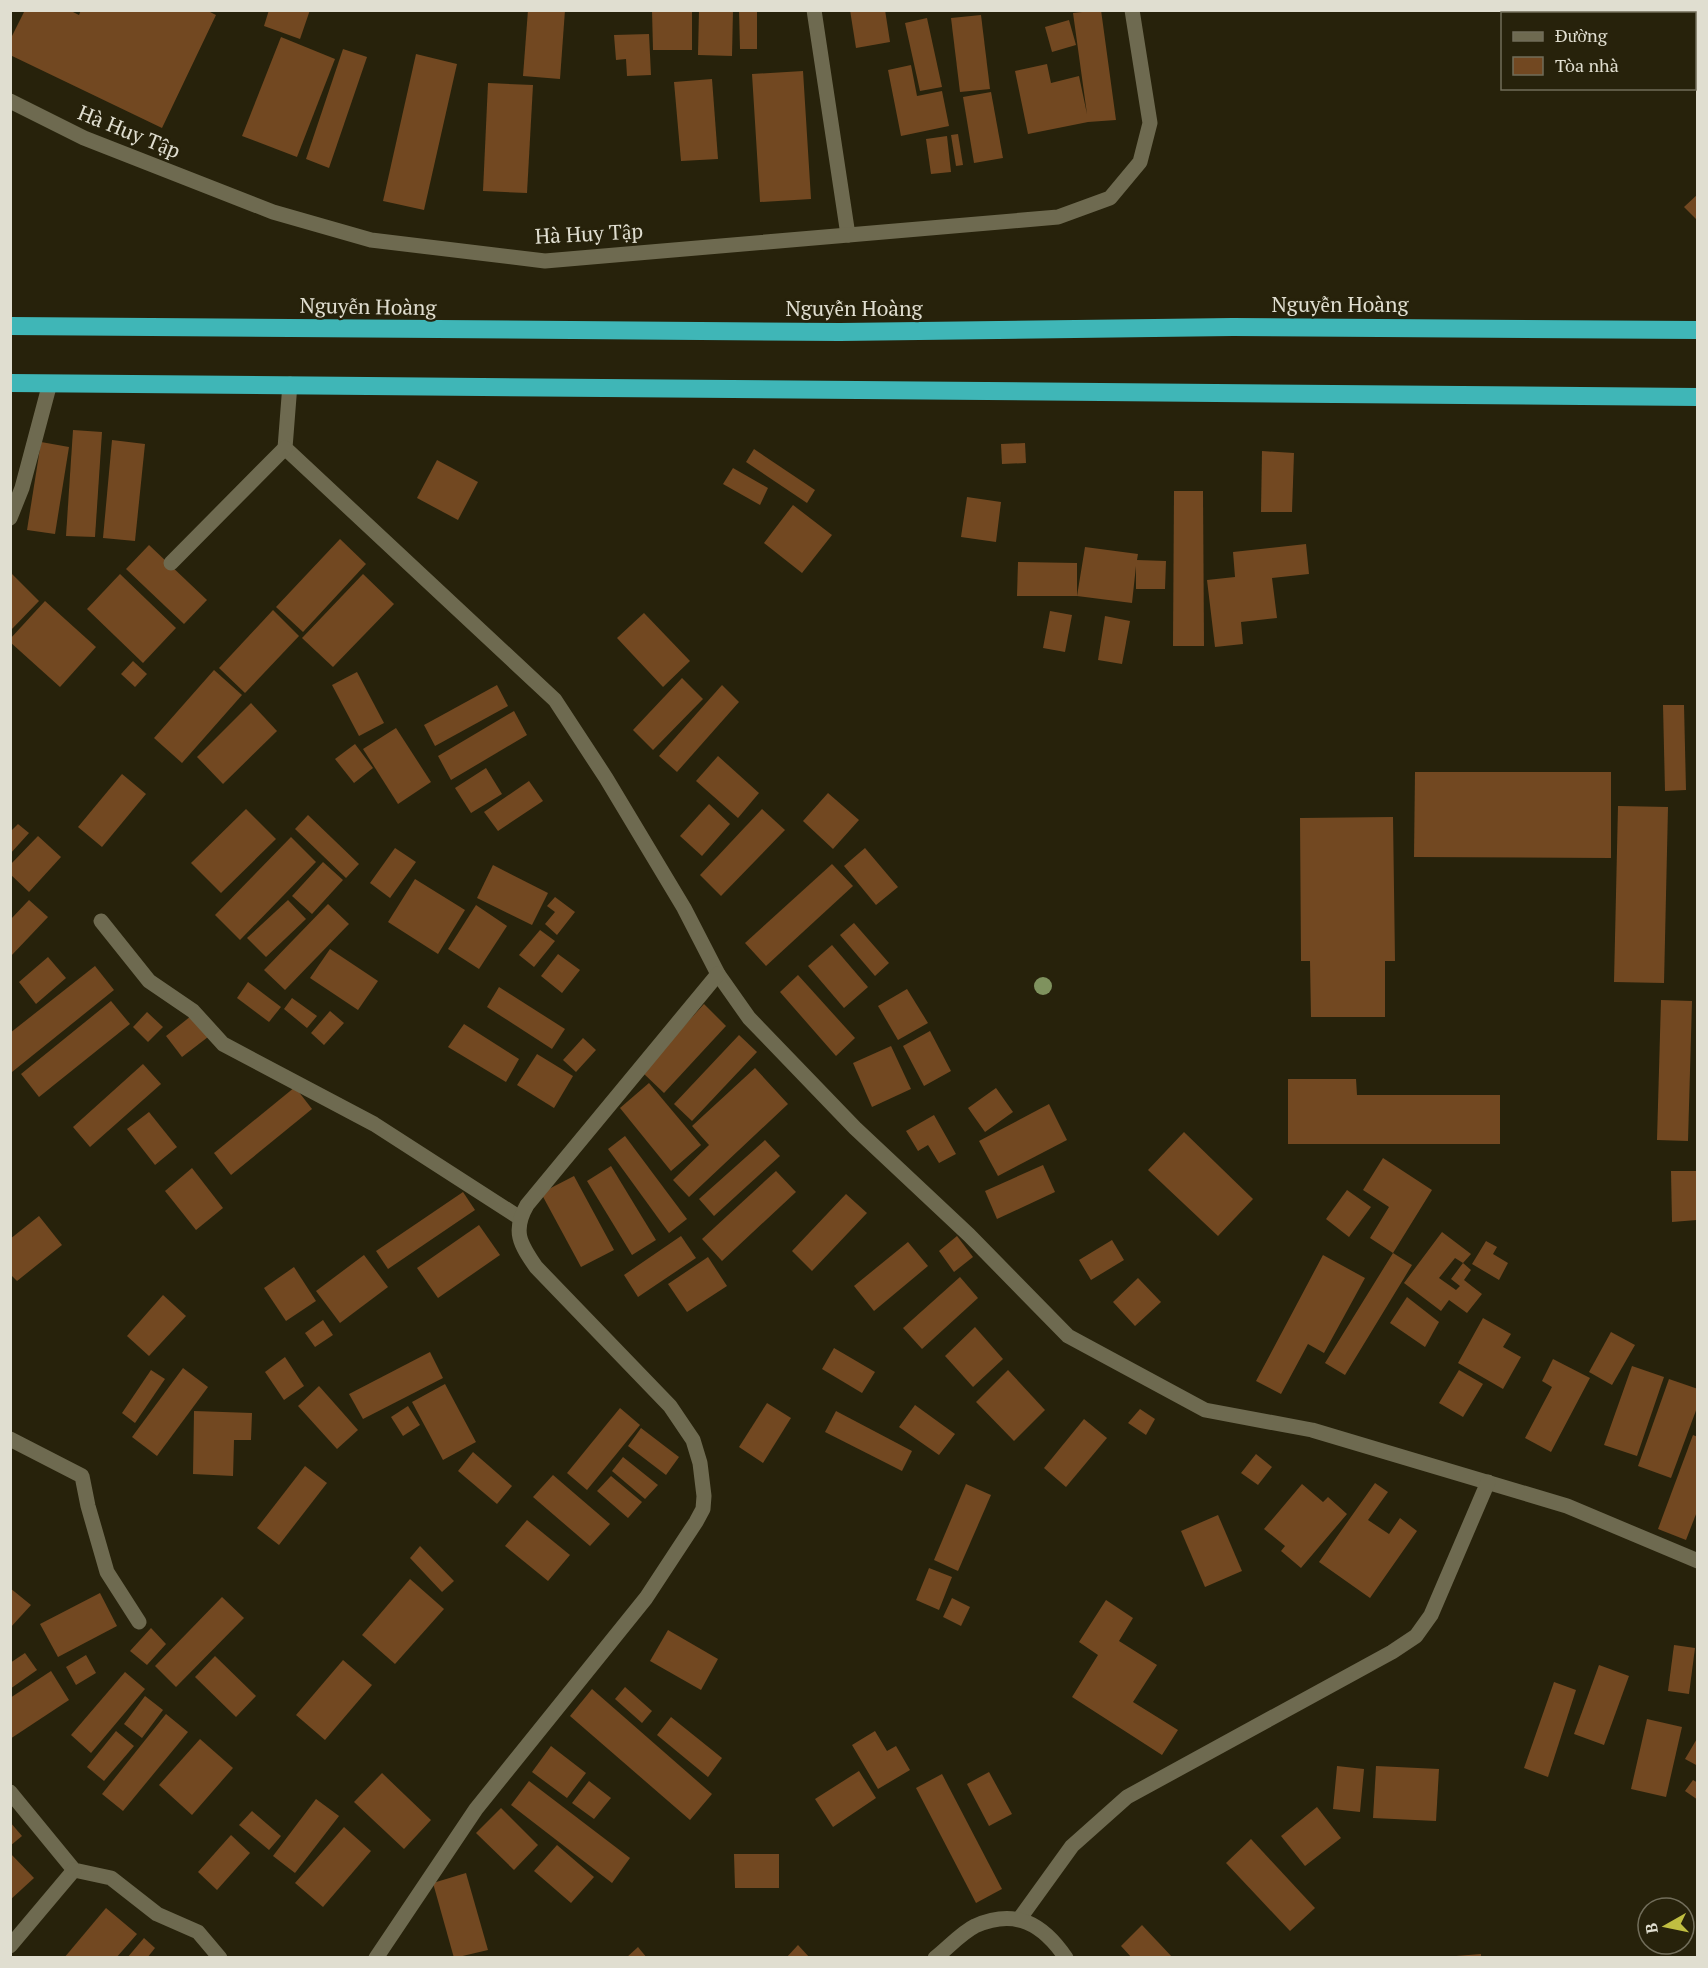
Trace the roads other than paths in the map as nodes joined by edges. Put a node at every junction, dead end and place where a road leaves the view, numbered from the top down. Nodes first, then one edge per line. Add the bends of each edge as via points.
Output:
1 (814, 10) edge
2 (1132, 10) edge
3 (10, 101) edge
4 (848, 235) junction
5 (10, 326) edge
6 (1698, 330) edge
7 (10, 383) edge
8 (50, 383) junction
9 (290, 384) junction
10 (1698, 397) edge
11 (285, 448) junction
12 (10, 518) edge
13 (171, 563) dead end
14 (101, 921) dead end
15 (718, 974) junction
16 (520, 1218) junction
17 (10, 1439) edge
18 (1488, 1482) junction
19 (1698, 1562) edge
20 (139, 1622) dead end
21 (10, 1792) edge
22 (74, 1870) junction
23 (1020, 1918) junction
24 (10, 1946) edge
25 (219, 1958) edge
26 (376, 1958) edge
27 (935, 1958) edge
28 (1066, 1958) edge

1 - 4 street
2 - 4 street, Hà Huy Tập via 1149,123 1140,162 1110,198 1058,217
3 - 4 street, Hà Huy Tập via 84,138 273,212 371,240 545,261
5 - 6 highway, Nguyễn Hoàng via 817,332 1233,327
7 - 8 highway
8 - 9 highway
8 - 12 street
9 - 10 highway
9 - 11 street
11 - 13 street
11 - 15 street via 555,700 672,888
14 - 16 street via 149,981 193,1011 223,1044 374,1124
15 - 16 street
15 - 18 street via 748,1018 1068,1336 1205,1410 1312,1430
16 - 26 street via 523,1248 536,1267 684,1424 700,1463 703,1509 646,1598 477,1809
17 - 20 street via 82,1476 107,1572
18 - 19 street via 1567,1506
18 - 23 street via 1431,1615 1416,1636 1127,1797 1072,1846
21 - 22 street
22 - 24 street
22 - 25 street via 111,1878 157,1914 198,1932
23 - 27 street via 974,1926
23 - 28 street via 1038,1927

